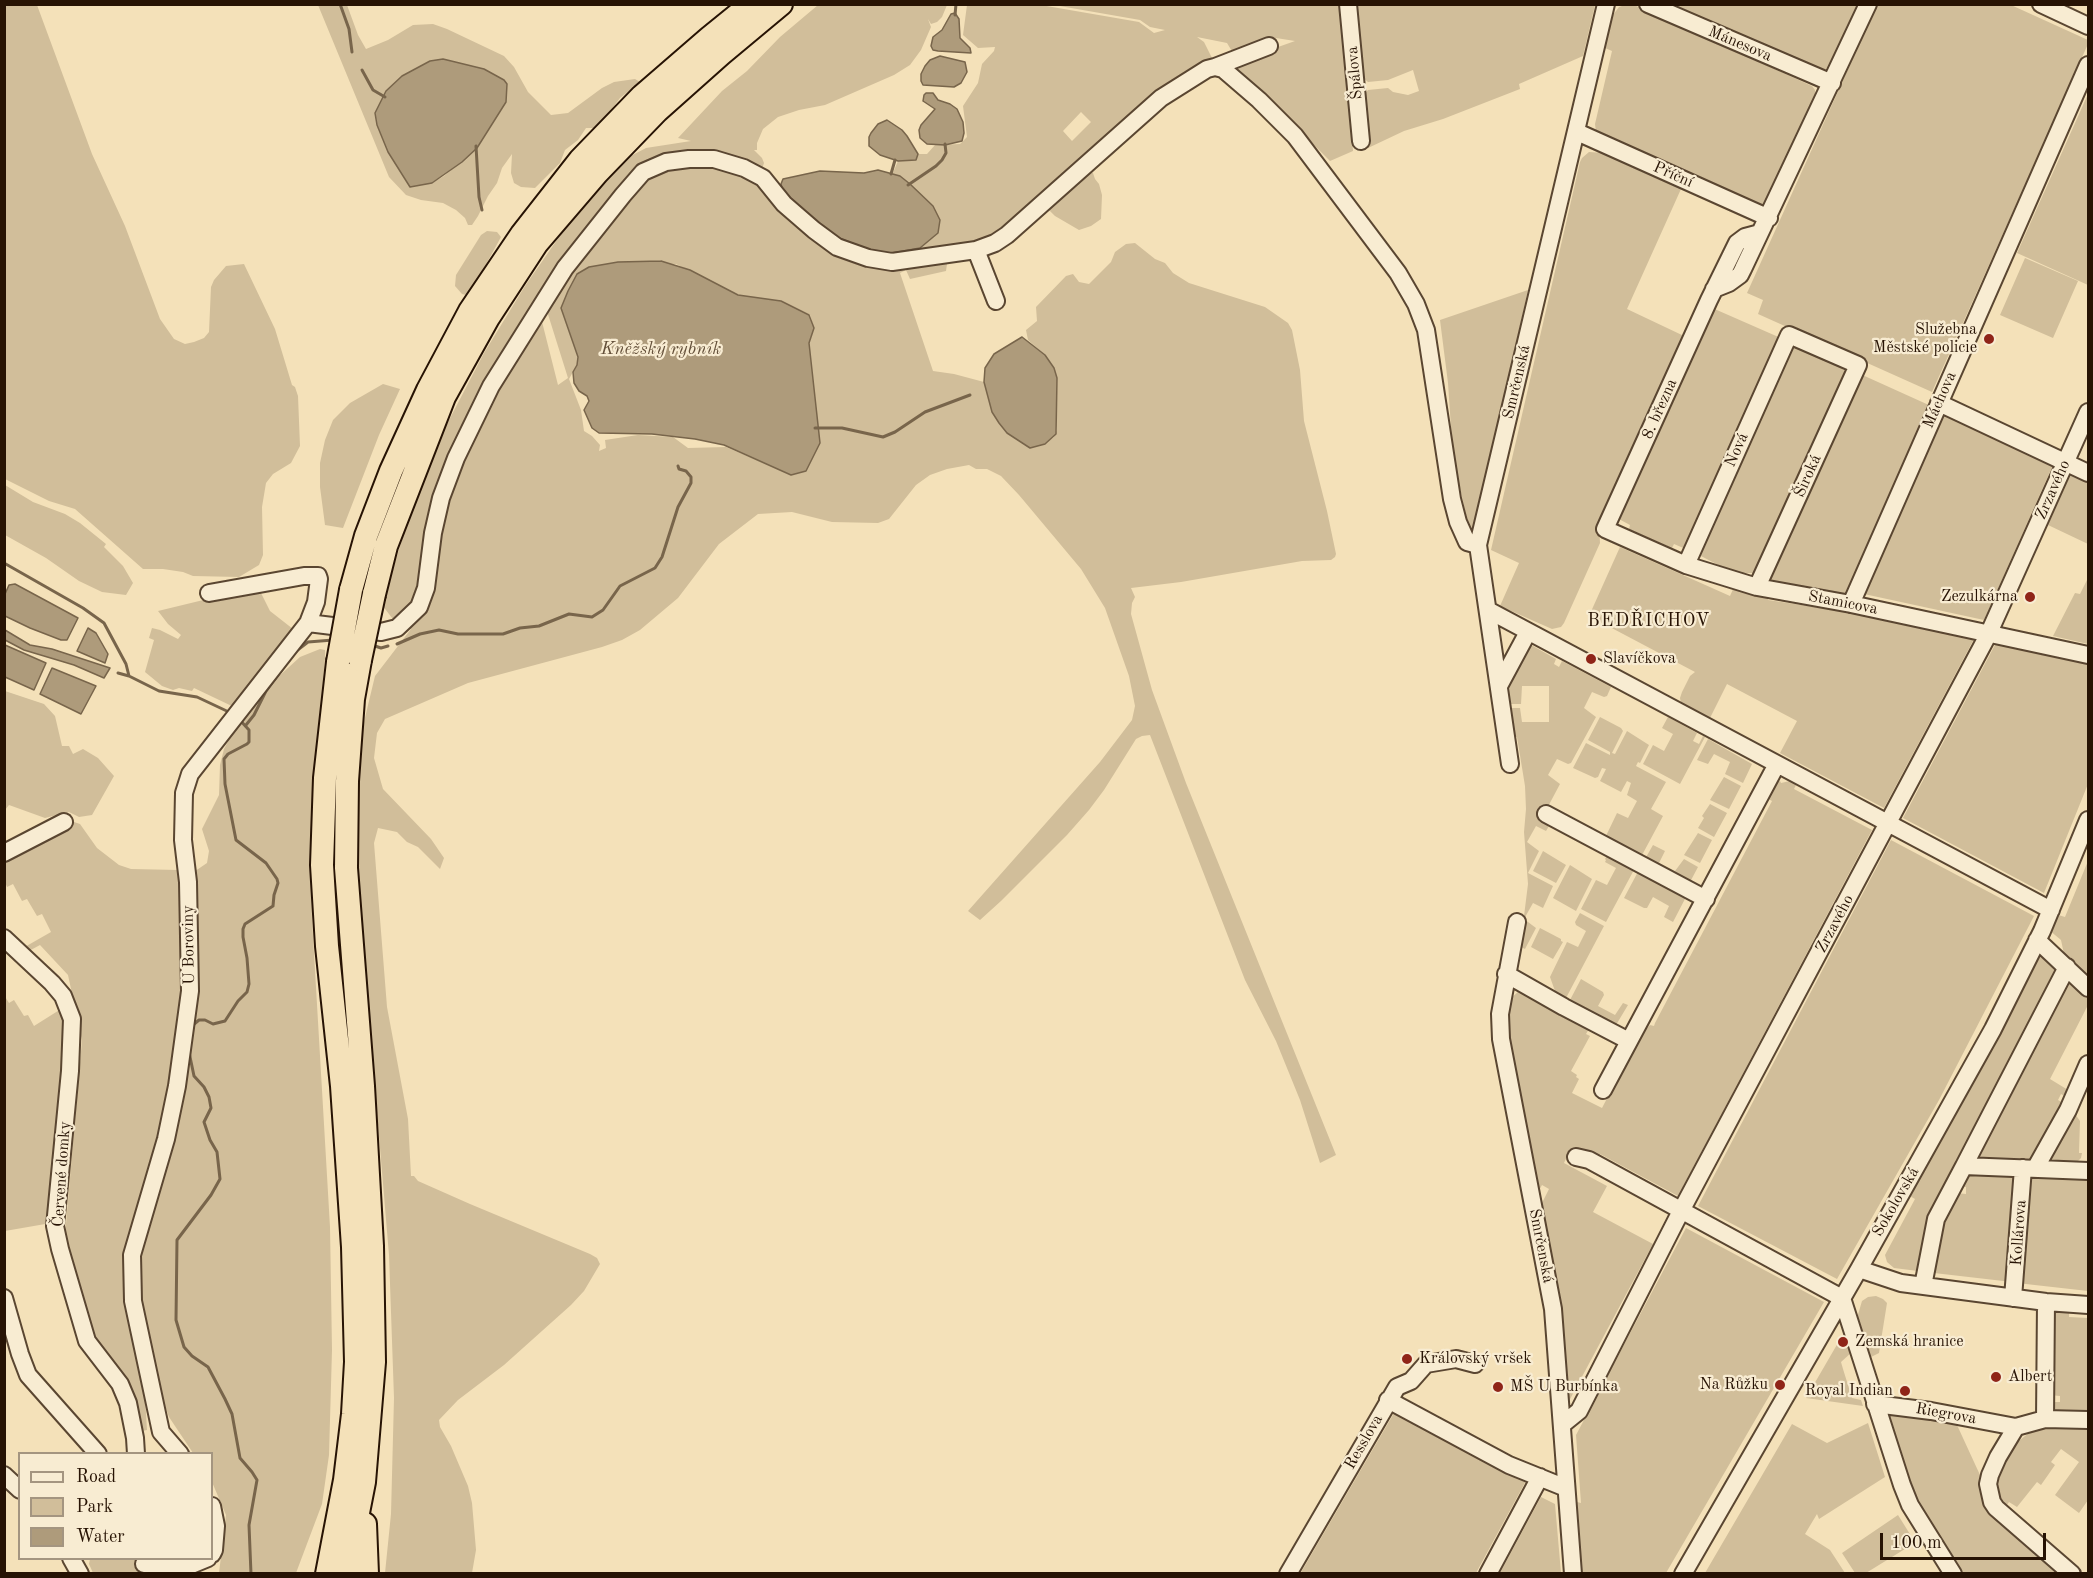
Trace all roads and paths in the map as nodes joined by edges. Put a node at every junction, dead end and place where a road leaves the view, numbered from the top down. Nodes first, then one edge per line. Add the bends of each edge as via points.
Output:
1 (751, 4) edge
2 (781, 4) edge
3 (1348, 4) edge
4 (1606, 4) edge
5 (1648, 4) edge
6 (1868, 4) edge
7 (2041, 4) edge
8 (2088, 26) edge
9 (1269, 46) dead end
10 (2088, 65) edge
11 (1215, 67) junction
12 (1832, 83) junction
13 (1576, 132) junction
14 (1361, 141) dead end
15 (1769, 218) junction
16 (976, 250) junction
17 (996, 301) dead end
18 (1858, 366) joint
19 (1939, 403) junction
20 (2088, 412) edge
21 (2066, 463) junction
22 (2088, 473) edge
23 (1605, 529) joint
24 (1478, 545) junction
25 (1686, 565) junction
26 (1757, 587) junction
27 (209, 592) dead end
28 (1851, 604) junction
29 (1488, 610) junction
30 (308, 623) junction
31 (1528, 632) junction
32 (1988, 635) junction
33 (2088, 655) edge
34 (349, 661) junction
35 (1499, 686) junction
36 (1510, 764) dead end
37 (1777, 764) junction
38 (1546, 814) dead end
39 (2088, 820) edge
40 (63, 822) dead end
41 (1889, 823) junction
42 (4, 854) edge
43 (1706, 899) junction
44 (2051, 910) junction
45 (1517, 922) dead end
46 (4, 938) edge
47 (2037, 940) junction
48 (2067, 967) junction
49 (1506, 974) junction
50 (2088, 988) edge
51 (1629, 1041) junction
52 (2088, 1064) edge
53 (1603, 1090) dead end
54 (1576, 1157) dead end
55 (1964, 1166) junction
56 (2029, 1169) junction
57 (2088, 1171) edge
58 (1681, 1211) junction
59 (1859, 1269) junction
60 (1923, 1286) junction
61 (4, 1298) edge
62 (1842, 1298) junction
63 (2013, 1298) junction
64 (2046, 1302) junction
65 (2088, 1305) edge
66 (1475, 1364) dead end
67 (1388, 1400) junction
68 (1875, 1404) junction
69 (2045, 1419) junction
70 (2088, 1420) edge
71 (1563, 1424) junction
72 (2016, 1427) junction
73 (96, 1452) edge
74 (136, 1452) edge
75 (178, 1452) edge
76 (4, 1475) edge
77 (1540, 1477) junction
78 (354, 1481) junction
79 (18, 1488) edge
80 (1566, 1488) junction
81 (213, 1512) edge
82 (213, 1552) edge
83 (72, 1560) edge
84 (203, 1560) edge
85 (144, 1565) edge
86 (80, 1574) edge
87 (315, 1574) edge
88 (327, 1574) edge
89 (346, 1574) edge
90 (367, 1574) edge
91 (1288, 1574) edge
92 (1488, 1574) edge
93 (1573, 1574) edge
94 (1683, 1574) edge
95 (1953, 1574) edge
96 (2072, 1574) edge

1 - 34 highway, bridge via 642,96 580,160 522,234 470,311 390,471 366,536 351,590
2 - 34 highway, bridge via 657,111 537,243 444,396 386,546 374,594
3 - 14 street, Špálova
4 - 13 street, Smrčenská
5 - 12 street, Mánesova
6 - 12 street, 8. března
7 - 8 street
9 - 11 street
10 - 19 street, Máchova
11 - 16 street via 1161,98 1007,235
11 - 24 street via 1245,87 1295,136 1398,273 1416,304 1426,330 1452,500 1467,542
12 - 15 street, 8. března
13 - 15 street, Příční
13 - 24 street, Smrčenská
15 - 23 street, 8. března via 1760,233 1737,243
16 - 17 street
16 - 30 street via 892,262 868,258 837,247 784,204 763,178 744,168 714,159 689,159 666,162 643,172 565,268 490,387 441,498 426,588 419,607 397,628 381,632
18 - 25 street, Nová via 1789,335
18 - 26 street, Široká
19 - 21 street
19 - 28 street, Máchova
20 - 21 street, Zrzavého
21 - 22 street
21 - 32 street, Zrzavého
23 - 25 street, Stamicova
24 - 29 street, Smrčenská
25 - 26 street, Stamicova
26 - 28 street, Stamicova
27 - 30 street, U Boroviny via 318,576 316,602
28 - 32 street, Stamicova
29 - 31 street
29 - 35 street, Smrčenská
30 - 75 street, U Boroviny via 190,774 184,793 190,991 166,1138 132,1255 133,1301 161,1432
31 - 35 street
31 - 37 street
32 - 33 street, Stamicova
32 - 41 street, Zrzavého
34 - 78 highway via 353,699 346,868 375,1311 374,1372
35 - 36 street, Smrčenská
37 - 41 street
37 - 43 street
38 - 43 street
39 - 44 street, Sokolovská
40 - 42 street
41 - 44 street
41 - 58 street, Zrzavého
43 - 51 street
44 - 47 street, Sokolovská
45 - 49 street, Smrčenská
46 - 74 street, Červené domky via 63,996 72,1019 55,1226 87,1341 120,1384 128,1403
47 - 48 street
47 - 59 street, Sokolovská via 1988,1038
48 - 50 street
48 - 55 street
49 - 51 street
49 - 71 street, Smrčenská via 1501,1039 1553,1309
51 - 53 street
52 - 56 street via 2068,1110
54 - 58 street via 1589,1160
55 - 56 street
55 - 60 street via 1936,1219
56 - 57 street
56 - 63 street, Kollárova
58 - 62 street
58 - 71 street, Zrzavého via 1579,1411
59 - 60 street
59 - 62 street, Sokolovská
60 - 63 street
61 - 73 street via 28,1375
62 - 68 street
62 - 94 street, Sokolovská
63 - 64 street
64 - 65 street
64 - 69 street
66 - 67 street, Resslova via 1456,1359 1426,1364 1411,1381 1397,1387
67 - 77 street via 1509,1465
67 - 91 street, Resslova
68 - 72 street, Riegrova
68 - 95 street via 1910,1505
69 - 70 street, Riegrova
69 - 72 street, Riegrova
71 - 80 street, Smrčenská
72 - 96 street via 1990,1475 1992,1502
76 - 79 street
77 - 80 street
77 - 92 street
78 - 87 highway
78 - 88 highway
78 - 89 highway
78 - 90 highway
80 - 93 street, Smrčenská
81 - 82 street
83 - 86 street
84 - 85 street via 191,1565

